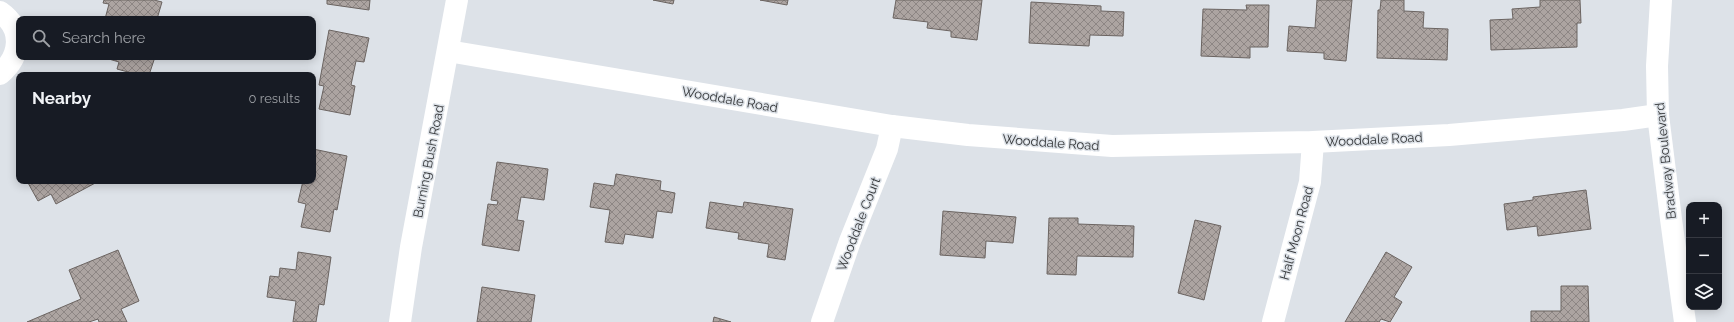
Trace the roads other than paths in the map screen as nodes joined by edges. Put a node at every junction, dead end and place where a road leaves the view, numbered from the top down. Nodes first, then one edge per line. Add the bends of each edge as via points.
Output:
1 (457, 0) edge
2 (1661, 0) edge
3 (0, 12) edge
4 (16, 36) edge
5 (16, 46) edge
6 (448, 51) junction
7 (0, 74) edge
8 (1658, 115) junction
9 (892, 126) junction
10 (1313, 142) junction
11 (400, 322) edge
12 (822, 322) edge
13 (1273, 322) edge
14 (1686, 322) edge

1 - 6 street, Burning Bush Road
2 - 8 street, Bradway Boulevard via 1657,66
3 - 4 street via 12,24
5 - 7 street via 9,66
6 - 9 street, Wooddale Road
6 - 11 street, Burning Bush Road via 411,247
8 - 10 street, Wooddale Road via 1449,135
8 - 14 street, Bradway Boulevard
9 - 10 street, Wooddale Road via 1112,146
9 - 12 street, Wooddale Court via 887,148 850,241
10 - 13 street, Half Moon Road via 1310,182

